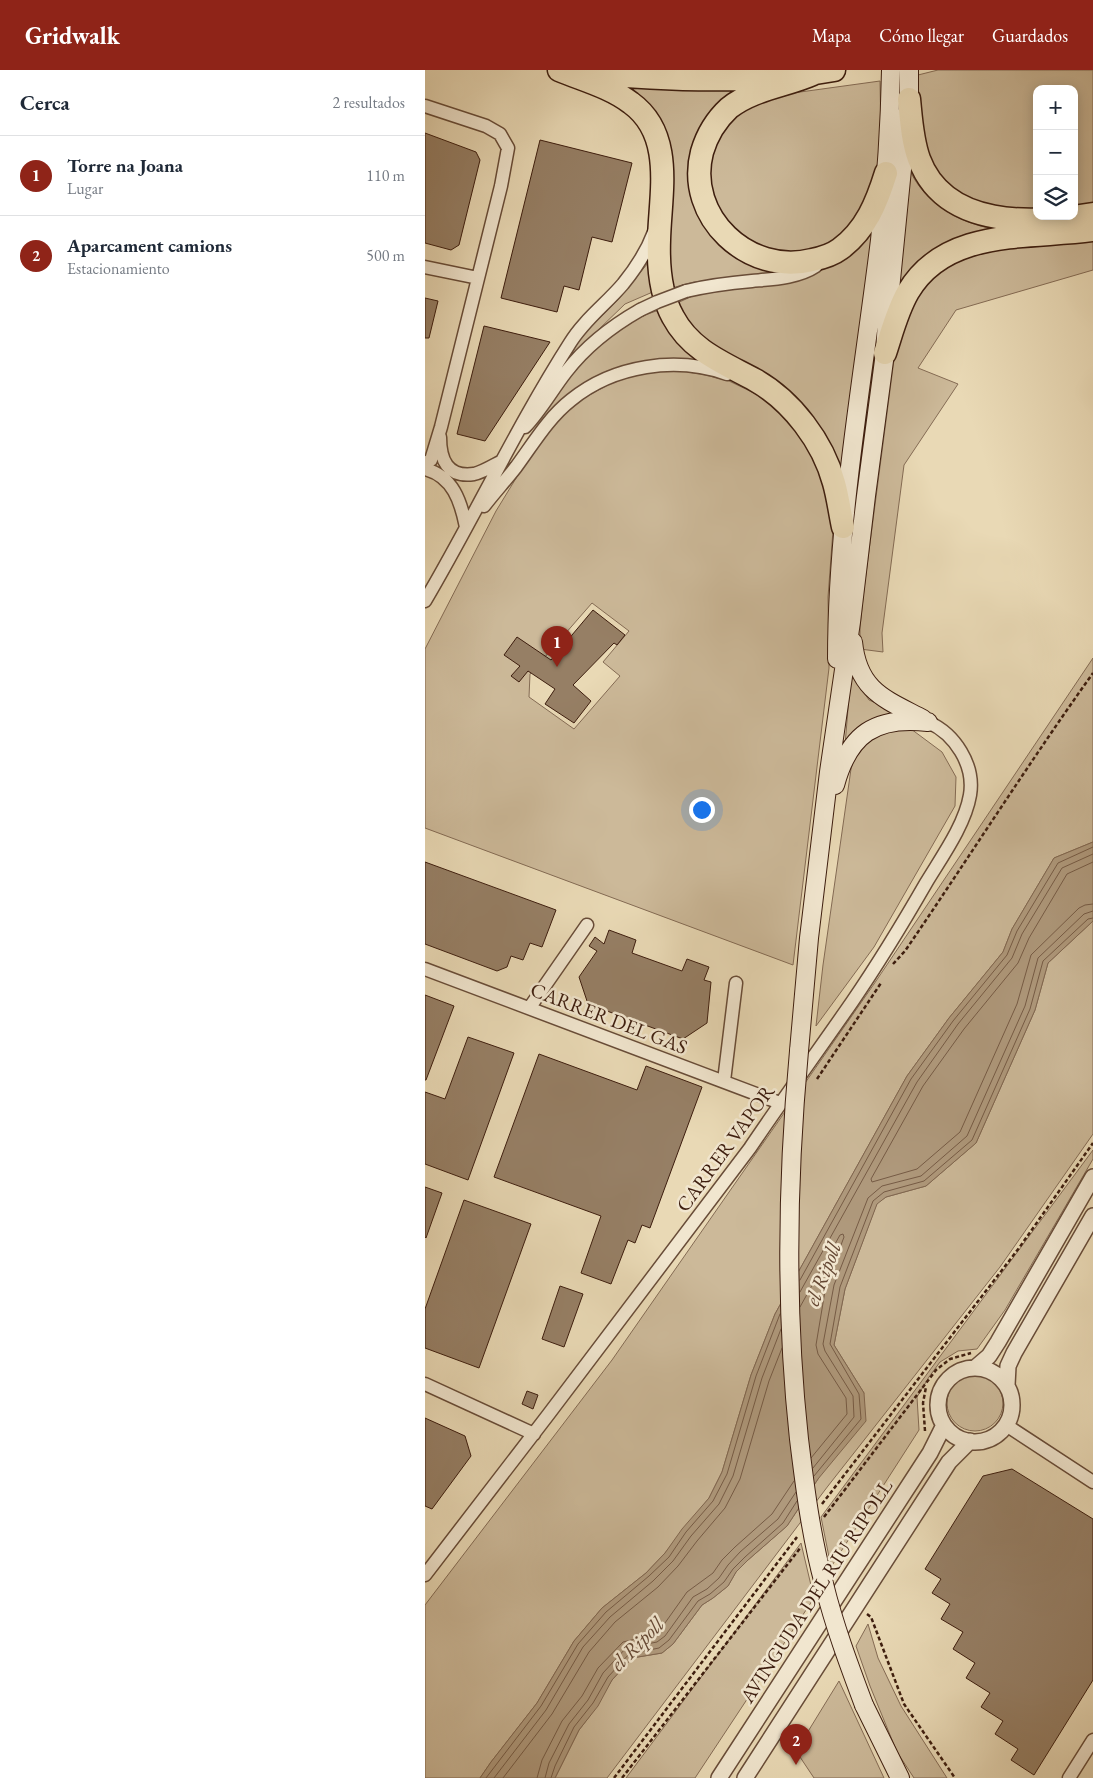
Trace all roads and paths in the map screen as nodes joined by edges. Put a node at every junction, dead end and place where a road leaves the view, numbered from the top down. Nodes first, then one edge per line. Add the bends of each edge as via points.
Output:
1 (561, 70) edge
2 (891, 70) edge
3 (909, 70) edge
4 (823, 72) edge
5 (900, 102) junction
6 (425, 106) edge
7 (886, 173) junction
8 (662, 205) junction
9 (1093, 214) edge
10 (1093, 230) edge
11 (839, 250) junction
12 (425, 267) edge
13 (478, 278) junction
14 (885, 353) junction
15 (786, 404) junction
16 (441, 427) junction
17 (515, 438) junction
18 (502, 460) junction
19 (425, 463) edge
20 (425, 469) edge
21 (466, 527) junction
22 (843, 527) junction
23 (425, 601) edge
24 (851, 622) junction
25 (1093, 673) edge
26 (837, 714) junction
27 (928, 722) junction
28 (822, 832) junction
29 (587, 926) dead end
30 (876, 965) junction
31 (425, 969) edge
32 (882, 981) dead end
33 (736, 983) dead end
34 (529, 1008) junction
35 (817, 1079) dead end
36 (724, 1081) junction
37 (780, 1103) junction
38 (1093, 1143) edge
39 (1093, 1177) edge
40 (1093, 1216) edge
41 (975, 1368) junction
42 (425, 1384) edge
43 (1007, 1385) junction
44 (944, 1425) junction
45 (1006, 1425) junction
46 (534, 1434) junction
47 (924, 1435) dead end
48 (970, 1441) junction
49 (1093, 1482) edge
50 (818, 1509) dead end
51 (820, 1522) dead end
52 (802, 1531) dead end
53 (802, 1545) dead end
54 (425, 1575) edge
55 (858, 1604) junction
56 (1093, 1740) edge
57 (614, 1778) edge
58 (622, 1778) edge
59 (719, 1778) edge
60 (745, 1778) edge
61 (900, 1778) edge
62 (955, 1778) edge
63 (1069, 1778) edge

1 - 4 highway via 727,78
1 - 8 highway via 622,97 645,117 659,145 663,174
2 - 5 main road
3 - 5 main road
4 - 11 highway via 756,94 729,108 713,126 704,146 700,184 706,209 713,221 732,242 752,255 798,263
5 - 7 main road
5 - 9 highway via 929,180 951,201 980,214 1007,219
5 - 14 main road
6 - 13 street via 486,126 500,134 508,148
7 - 11 highway via 873,210
7 - 22 main road
8 - 15 highway via 660,272 674,319 699,348 757,381
8 - 17 street via 651,240 636,267 571,341
10 - 14 highway via 990,240 962,247 939,259 910,290
11 - 17 street, bridge via 800,273 686,291 640,310 609,330 578,358 536,416
12 - 13 street
13 - 16 street
14 - 24 main road
15 - 21 street via 751,384 704,367 660,365 617,375 571,400 541,430 516,467
15 - 22 highway via 822,451 835,483
16 - 18 street via 443,459 447,467 458,473 474,474
16 - 19 street via 431,460
17 - 18 street
18 - 21 street
20 - 21 street via 452,487 462,504
21 - 23 street
22 - 26 main road via 837,621
24 - 26 main road
24 - 27 main road via 855,660 868,685
25 - 30 path via 905,951 889,968
26 - 28 main road
27 - 28 main road via 887,722 859,738 843,763
27 - 30 street, CARRER VAPOR via 943,731 960,750 971,782 970,796 948,847
28 - 61 main road, bridge via 803,994 791,1161 789,1286 796,1412 809,1514 823,1583 842,1648
29 - 34 street
30 - 37 street, CARRER VAPOR
31 - 34 street, CARRER DEL GAS
32 - 35 path
33 - 36 street
34 - 36 street, CARRER DEL GAS
36 - 37 street, CARRER DEL GAS
37 - 46 street, CARRER VAPOR via 750,1148
38 - 50 path via 1019,1248
39 - 41 street via 998,1342 989,1356
40 - 43 street via 1014,1353 1008,1366
41 - 43 street via 993,1372
41 - 44 street via 964,1370 946,1382 939,1403
42 - 46 street
43 - 45 street via 1012,1405
44 - 48 street via 960,1438
44 - 59 street, AVINGUDA DEL RIU RIPOLL via 930,1453
45 - 48 street via 990,1438
45 - 49 street
46 - 54 street, CARRER VAPOR
47 - 51 path via 923,1403 927,1383
48 - 55 street via 949,1462
52 - 57 path
53 - 58 path
55 - 60 street
55 - 62 path via 871,1617 904,1704
56 - 63 street

